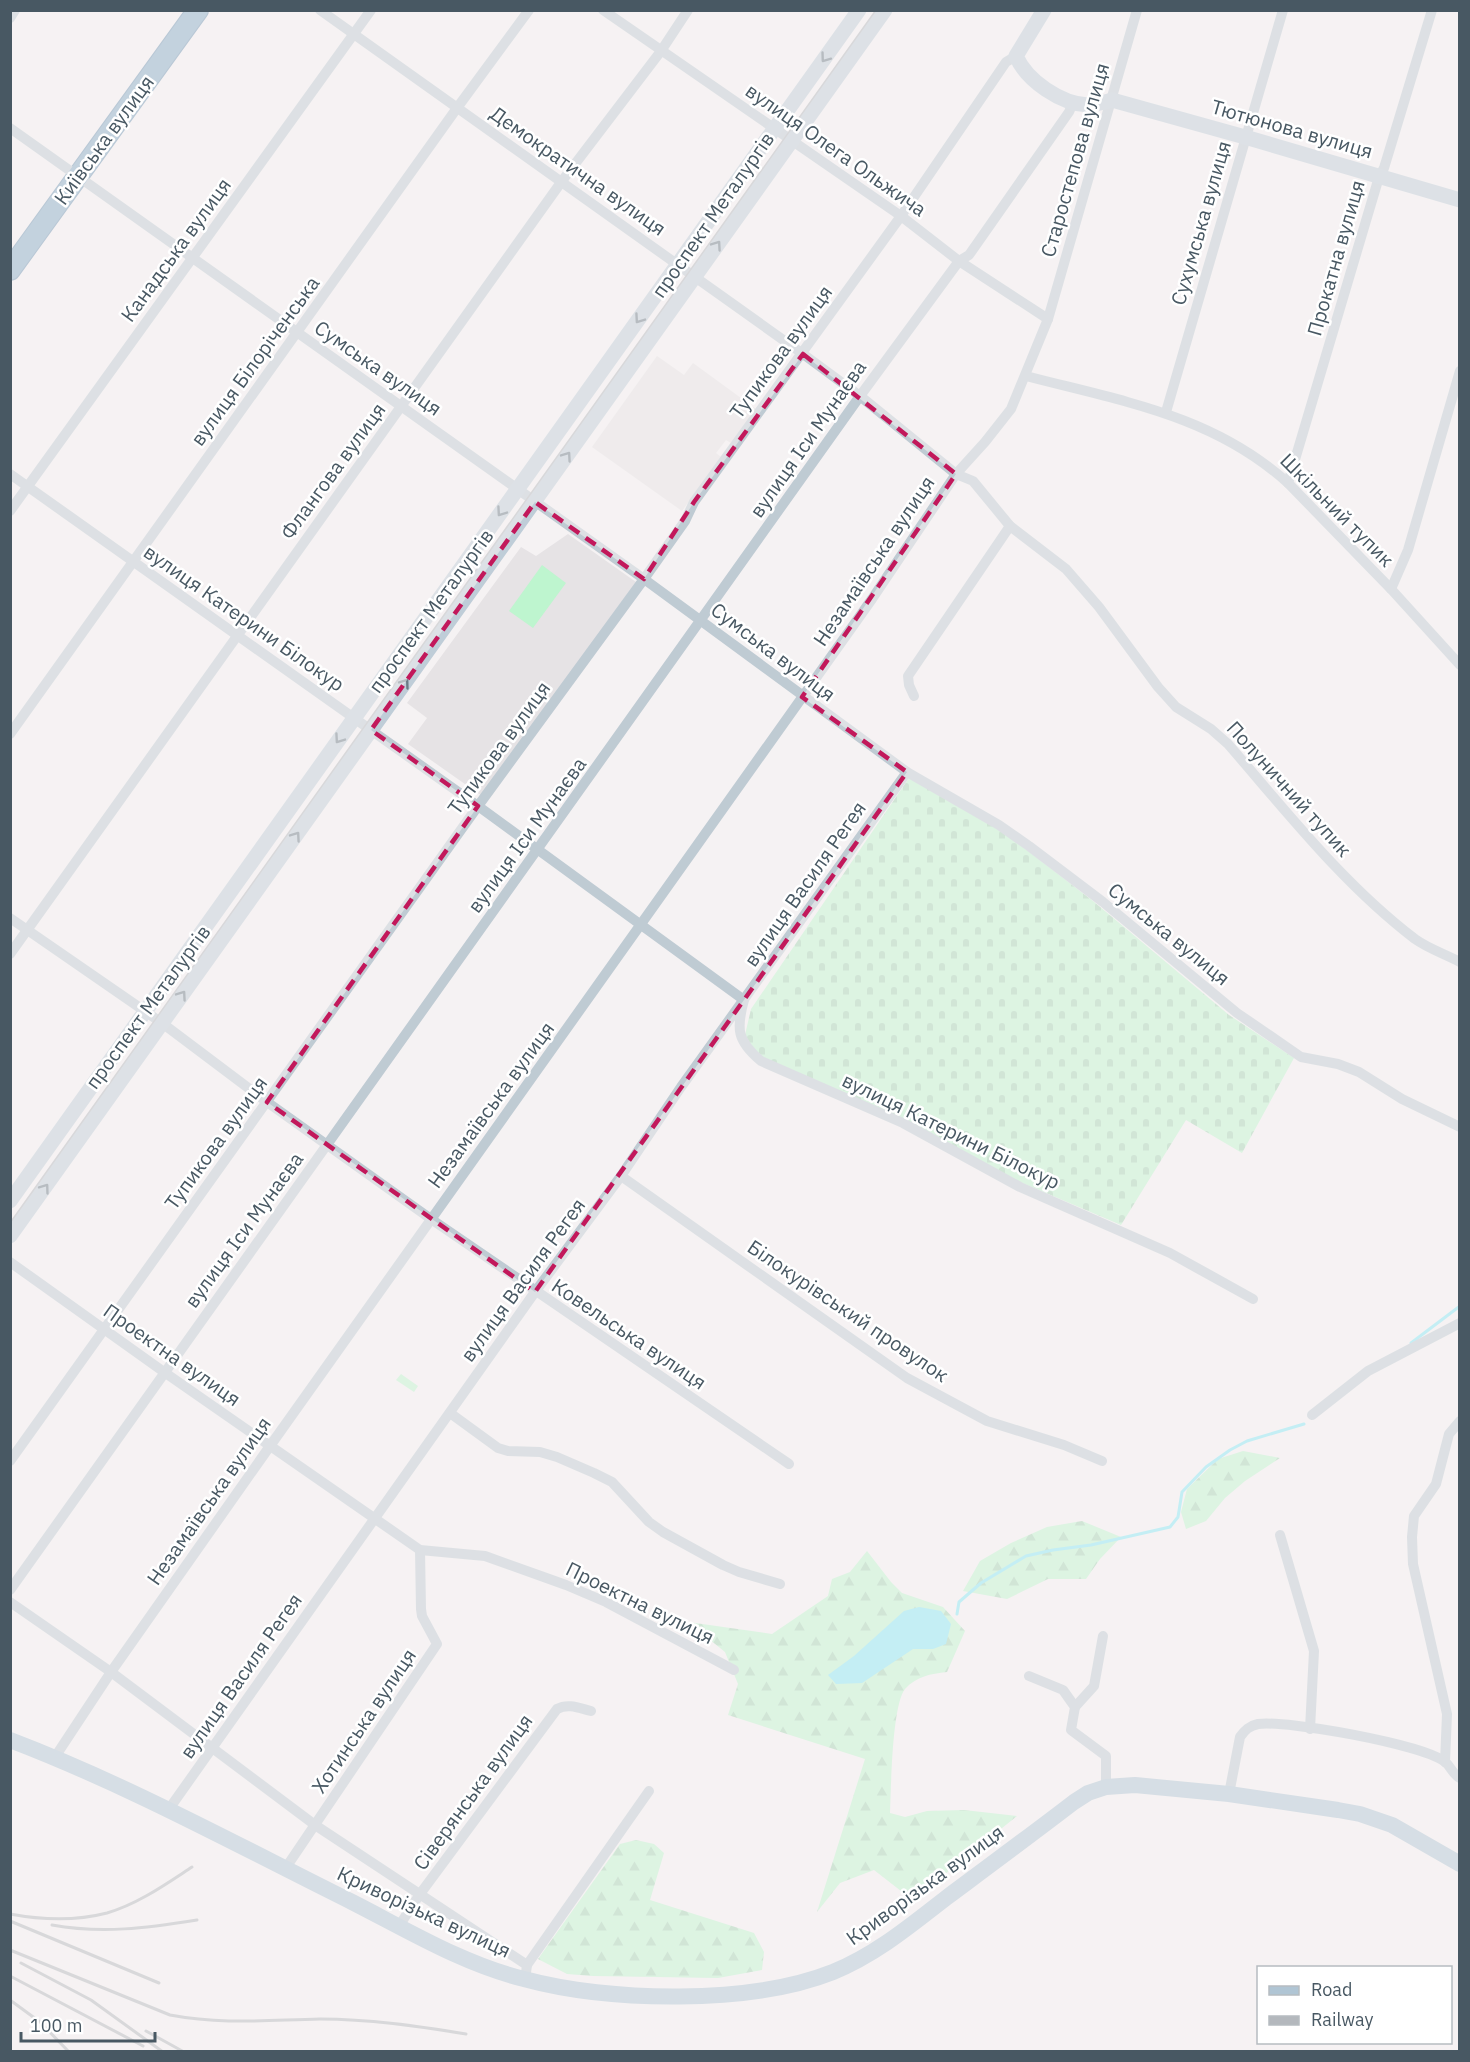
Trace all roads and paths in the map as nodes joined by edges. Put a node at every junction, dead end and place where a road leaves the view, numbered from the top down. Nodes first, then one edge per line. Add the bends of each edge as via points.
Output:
1 (15, 10) edge
2 (198, 10) edge
3 (320, 10) edge
4 (371, 10) edge
5 (529, 10) edge
6 (603, 10) edge
7 (688, 10) edge
8 (860, 10) edge
9 (885, 10) edge
10 (1044, 10) edge
11 (1137, 10) edge
12 (1283, 10) edge
13 (1432, 10) edge
14 (10, 18) edge
15 (354, 34) junction
16 (660, 51) junction
17 (1016, 56) junction
18 (1112, 100) junction
19 (1073, 103) junction
20 (458, 108) junction
21 (10, 128) edge
22 (775, 129) junction
23 (1245, 137) junction
24 (792, 140) junction
25 (79, 176) junction
26 (1379, 177) junction
27 (562, 181) junction
28 (1460, 200) edge
29 (901, 216) junction
30 (193, 258) junction
31 (959, 261) junction
32 (678, 264) junction
33 (10, 270) edge
34 (695, 276) junction
35 (1048, 319) junction
36 (297, 333) junction
37 (803, 354) junction
38 (1460, 371) edge
39 (1026, 376) junction
40 (860, 396) junction
41 (401, 406) junction
42 (1166, 412) junction
43 (10, 474) edge
44 (956, 474) junction
45 (1288, 483) junction
46 (28, 487) junction
47 (517, 489) junction
48 (535, 502) junction
49 (10, 511) edge
50 (1010, 526) junction
51 (133, 561) junction
52 (644, 579) junction
53 (1391, 589) junction
54 (701, 621) junction
55 (236, 636) junction
56 (1460, 664) edge
57 (914, 696) dead end
58 (802, 697) junction
59 (354, 718) junction
60 (371, 730) junction
61 (10, 734) edge
62 (906, 772) junction
63 (478, 806) junction
64 (537, 851) junction
65 (10, 918) edge
66 (641, 925) junction
67 (27, 931) junction
68 (10, 954) edge
69 (1460, 962) edge
70 (744, 1000) junction
71 (146, 1012) junction
72 (162, 1023) junction
73 (267, 1102) junction
74 (1460, 1127) edge
75 (327, 1145) junction
76 (621, 1176) junction
77 (10, 1201) edge
78 (431, 1219) junction
79 (10, 1236) edge
80 (10, 1262) edge
81 (535, 1292) junction
82 (1253, 1299) dead end
83 (1460, 1323) edge
84 (105, 1329) junction
85 (164, 1372) junction
86 (450, 1413) junction
87 (1312, 1415) dead end
88 (1460, 1421) edge
89 (270, 1446) junction
90 (10, 1461) edge
91 (1102, 1461) dead end
92 (789, 1464) dead end
93 (376, 1518) junction
94 (1280, 1535) dead end
95 (420, 1550) junction
96 (780, 1584) dead end
97 (10, 1590) edge
98 (10, 1602) edge
99 (1103, 1636) dead end
100 (734, 1670) dead end
101 (111, 1672) junction
102 (1029, 1676) dead end
103 (1075, 1707) junction
104 (591, 1711) dead end
105 (1310, 1729) junction
106 (10, 1740) edge
107 (211, 1748) junction
108 (55, 1757) junction
109 (1445, 1762) junction
110 (1460, 1778) edge
111 (1106, 1787) junction
112 (649, 1791) dead end
113 (1229, 1794) junction
114 (169, 1809) junction
115 (315, 1825) junction
116 (1460, 1864) edge
117 (285, 1869) junction
118 (420, 1894) junction
119 (399, 1926) junction
120 (526, 1972) junction

1 - 14 street
2 - 25 highway, Київська вулиця
3 - 15 street, Демократична вулиця
4 - 15 street, Канадська вулиця
5 - 20 street, вулиця Білоріченська
6 - 16 street, вулиця Олега Ольжича
7 - 16 street, Флангова вулиця
8 -> 22 main road, проспект Металургів
9 - 24 main road, проспект Металургів
10 - 17 main road
11 - 18 street, Старостепова вулиця
12 - 23 street, Сухумська вулиця
13 - 26 street, Прокатна вулиця
15 - 20 street, Демократична вулиця
15 - 30 street, Канадська вулиця
16 - 22 street, вулиця Олега Ольжича
16 - 27 street, Флангова вулиця
17 - 19 main road via 1030,77
17 - 29 street, Тупикова вулиця via 1006,62
18 - 19 main road via 1091,105
18 - 23 main road, Тютюнова вулиця
18 - 35 street, Старостепова вулиця
19 - 31 street, вулиця Іси Мунаєва via 969,255
20 - 27 street, Демократична вулиця
20 - 36 street, вулиця Білоріченська
21 - 25 street, Сумська вулиця
22 - 24 street, вулиця Олега Ольжича
22 - 32 main road, проспект Металургів
23 - 26 main road, Тютюнова вулиця
23 - 42 street, Сухумська вулиця
24 - 29 street, вулиця Олега Ольжича
34 -> 24 main road, проспект Металургів
25 - 30 street, Сумська вулиця
25 - 33 highway, Київська вулиця
26 - 28 main road, Тютюнова вулиця
26 - 45 street, Прокатна вулиця
27 - 32 street, Демократична вулиця
27 - 41 street, Флангова вулиця
29 - 31 street, вулиця Олега Ольжича
29 - 37 street, Тупикова вулиця
30 - 36 street, Сумська вулиця
30 - 46 street, Канадська вулиця
31 - 35 street, вулиця Олега Ольжича
31 - 40 street, вулиця Іси Мунаєва
32 - 34 street, Демократична вулиця
32 -> 47 main road, проспект Металургів
34 - 37 street, Демократична вулиця
48 -> 34 main road, проспект Металургів
35 - 39 street, Старостепова вулиця
36 - 41 street, Сумська вулиця
36 - 51 street, вулиця Білоріченська
37 - 40 street, Демократична вулиця
37 - 52 street, Тупикова вулиця via 694,502
38 - 53 street via 1408,550
39 - 42 street, Шкільний тупик
39 - 44 street, Незамаївська вулиця via 1011,409
40 - 44 street, Демократична вулиця
40 - 54 street, вулиця Іси Мунаєва
41 - 47 street, Сумська вулиця
41 - 55 street, Флангова вулиця
42 - 45 street, Шкільний тупик via 1214,432 1272,468
43 - 46 street, вулиця Катерини Білокур
44 - 50 street, Полуничний тупик via 973,481
44 - 58 street, Незамаївська вулиця
45 - 53 street, Шкільний тупик
46 - 49 street, Канадська вулиця
46 - 51 street, вулиця Катерини Білокур
47 - 48 street, Сумська вулиця
47 -> 59 main road, проспект Металургів
48 - 52 street, Сумська вулиця
60 -> 48 main road, проспект Металургів
50 - 57 street via 912,668 908,676
50 - 69 street, Полуничний тупик via 1066,569 1176,707 1228,744 1346,878 1415,939
51 - 55 street, вулиця Катерини Білокур
51 - 61 street, вулиця Білоріченська
52 - 54 street, Сумська вулиця
52 - 63 street, Тупикова вулиця
53 - 56 street, Шкільний тупик
54 - 58 street, Сумська вулиця
54 - 64 street, вулиця Іси Мунаєва
55 - 59 street, вулиця Катерини Білокур
55 - 67 street, Флангова вулиця
58 - 62 street, Сумська вулиця
58 - 66 street, Незамаївська вулиця
59 - 60 street, вулиця Катерини Білокур
59 -> 71 main road, проспект Металургів
60 - 63 street, вулиця Катерини Білокур
72 -> 60 main road, проспект Металургів
62 - 70 street, вулиця Василя Регея
62 - 74 street, Сумська вулиця via 1029,846 1237,1013 1301,1057 1359,1072 1402,1099
63 - 64 street, вулиця Катерини Білокур
63 - 73 street, Тупикова вулиця
64 - 66 street, вулиця Катерини Білокур
64 - 75 street, вулиця Іси Мунаєва
65 - 67 street, Ковельська вулиця
66 - 70 street, вулиця Катерини Білокур
66 - 78 street, Незамаївська вулиця
67 - 68 street, Флангова вулиця
67 - 71 street, Ковельська вулиця
70 - 76 street, вулиця Василя Регея
70 - 82 street, вулиця Катерини Білокур via 739,1029 742,1040 761,1061 903,1123 1020,1187 1170,1253
71 - 72 street, Ковельська вулиця
71 - 77 main road, проспект Металургів
72 - 73 street, Ковельська вулиця
79 -> 72 main road, проспект Металургів
73 - 75 street, Ковельська вулиця
73 - 84 street, Тупикова вулиця
75 - 78 street, Ковельська вулиця
75 - 85 street, вулиця Іси Мунаєва
76 - 81 street, вулиця Василя Регея
76 - 91 street, Білокурівський провулок via 907,1378 987,1421
78 - 81 street, Ковельська вулиця
78 - 89 street, Незамаївська вулиця
80 - 84 street, Проектна вулиця
81 - 86 street, вулиця Василя Регея
81 - 92 street, Ковельська вулиця
83 - 87 street via 1368,1371
84 - 85 street, Проектна вулиця
84 - 90 street, Тупикова вулиця
85 - 89 street, Проектна вулиця
85 - 97 street, вулиця Іси Мунаєва
86 - 93 street, вулиця Василя Регея
86 - 96 street via 498,1448 557,1457 612,1482 663,1532 723,1565
88 - 109 street via 1449,1434 1436,1484 1414,1516 1412,1538 1413,1564 1447,1714
89 - 93 street, Проектна вулиця
89 - 101 street, Незамаївська вулиця
93 - 95 street, Проектна вулиця
93 - 107 street, вулиця Василя Регея
94 - 105 street via 1314,1651
95 - 100 street, Проектна вулиця via 485,1556 555,1581 606,1602
95 - 115 street, Хотинська вулиця via 422,1616 437,1644
98 - 101 street
99 - 103 street via 1094,1686
101 - 107 street
101 - 108 street, Незамаївська вулиця
102 - 103 street via 1064,1690
103 - 111 street via 1071,1730 1106,1756
104 - 118 street, Сіверянська вулиця via 573,1706 557,1709
105 - 109 street via 1410,1748
105 - 113 street via 1259,1724 1245,1729 1237,1747
106 - 108 main road, Криворізька вулиця
107 - 114 street, вулиця Василя Регея
107 - 115 street
108 - 114 main road, Криворізька вулиця
109 - 110 street
111 - 113 main road, Криворізька вулиця via 1135,1785
111 - 120 main road, Криворізька вулиця via 1074,1802 885,1945 806,1981 735,1993 642,1995 590,1993
112 - 120 street
113 - 116 main road, Криворізька вулиця via 1376,1819
114 - 117 main road, Криворізька вулиця
115 - 117 street, Хотинська вулиця
115 - 118 street
117 - 119 main road, Криворізька вулиця
118 - 119 street, Сіверянська вулиця
118 - 120 street
119 - 120 main road, Криворізька вулиця via 452,1953

